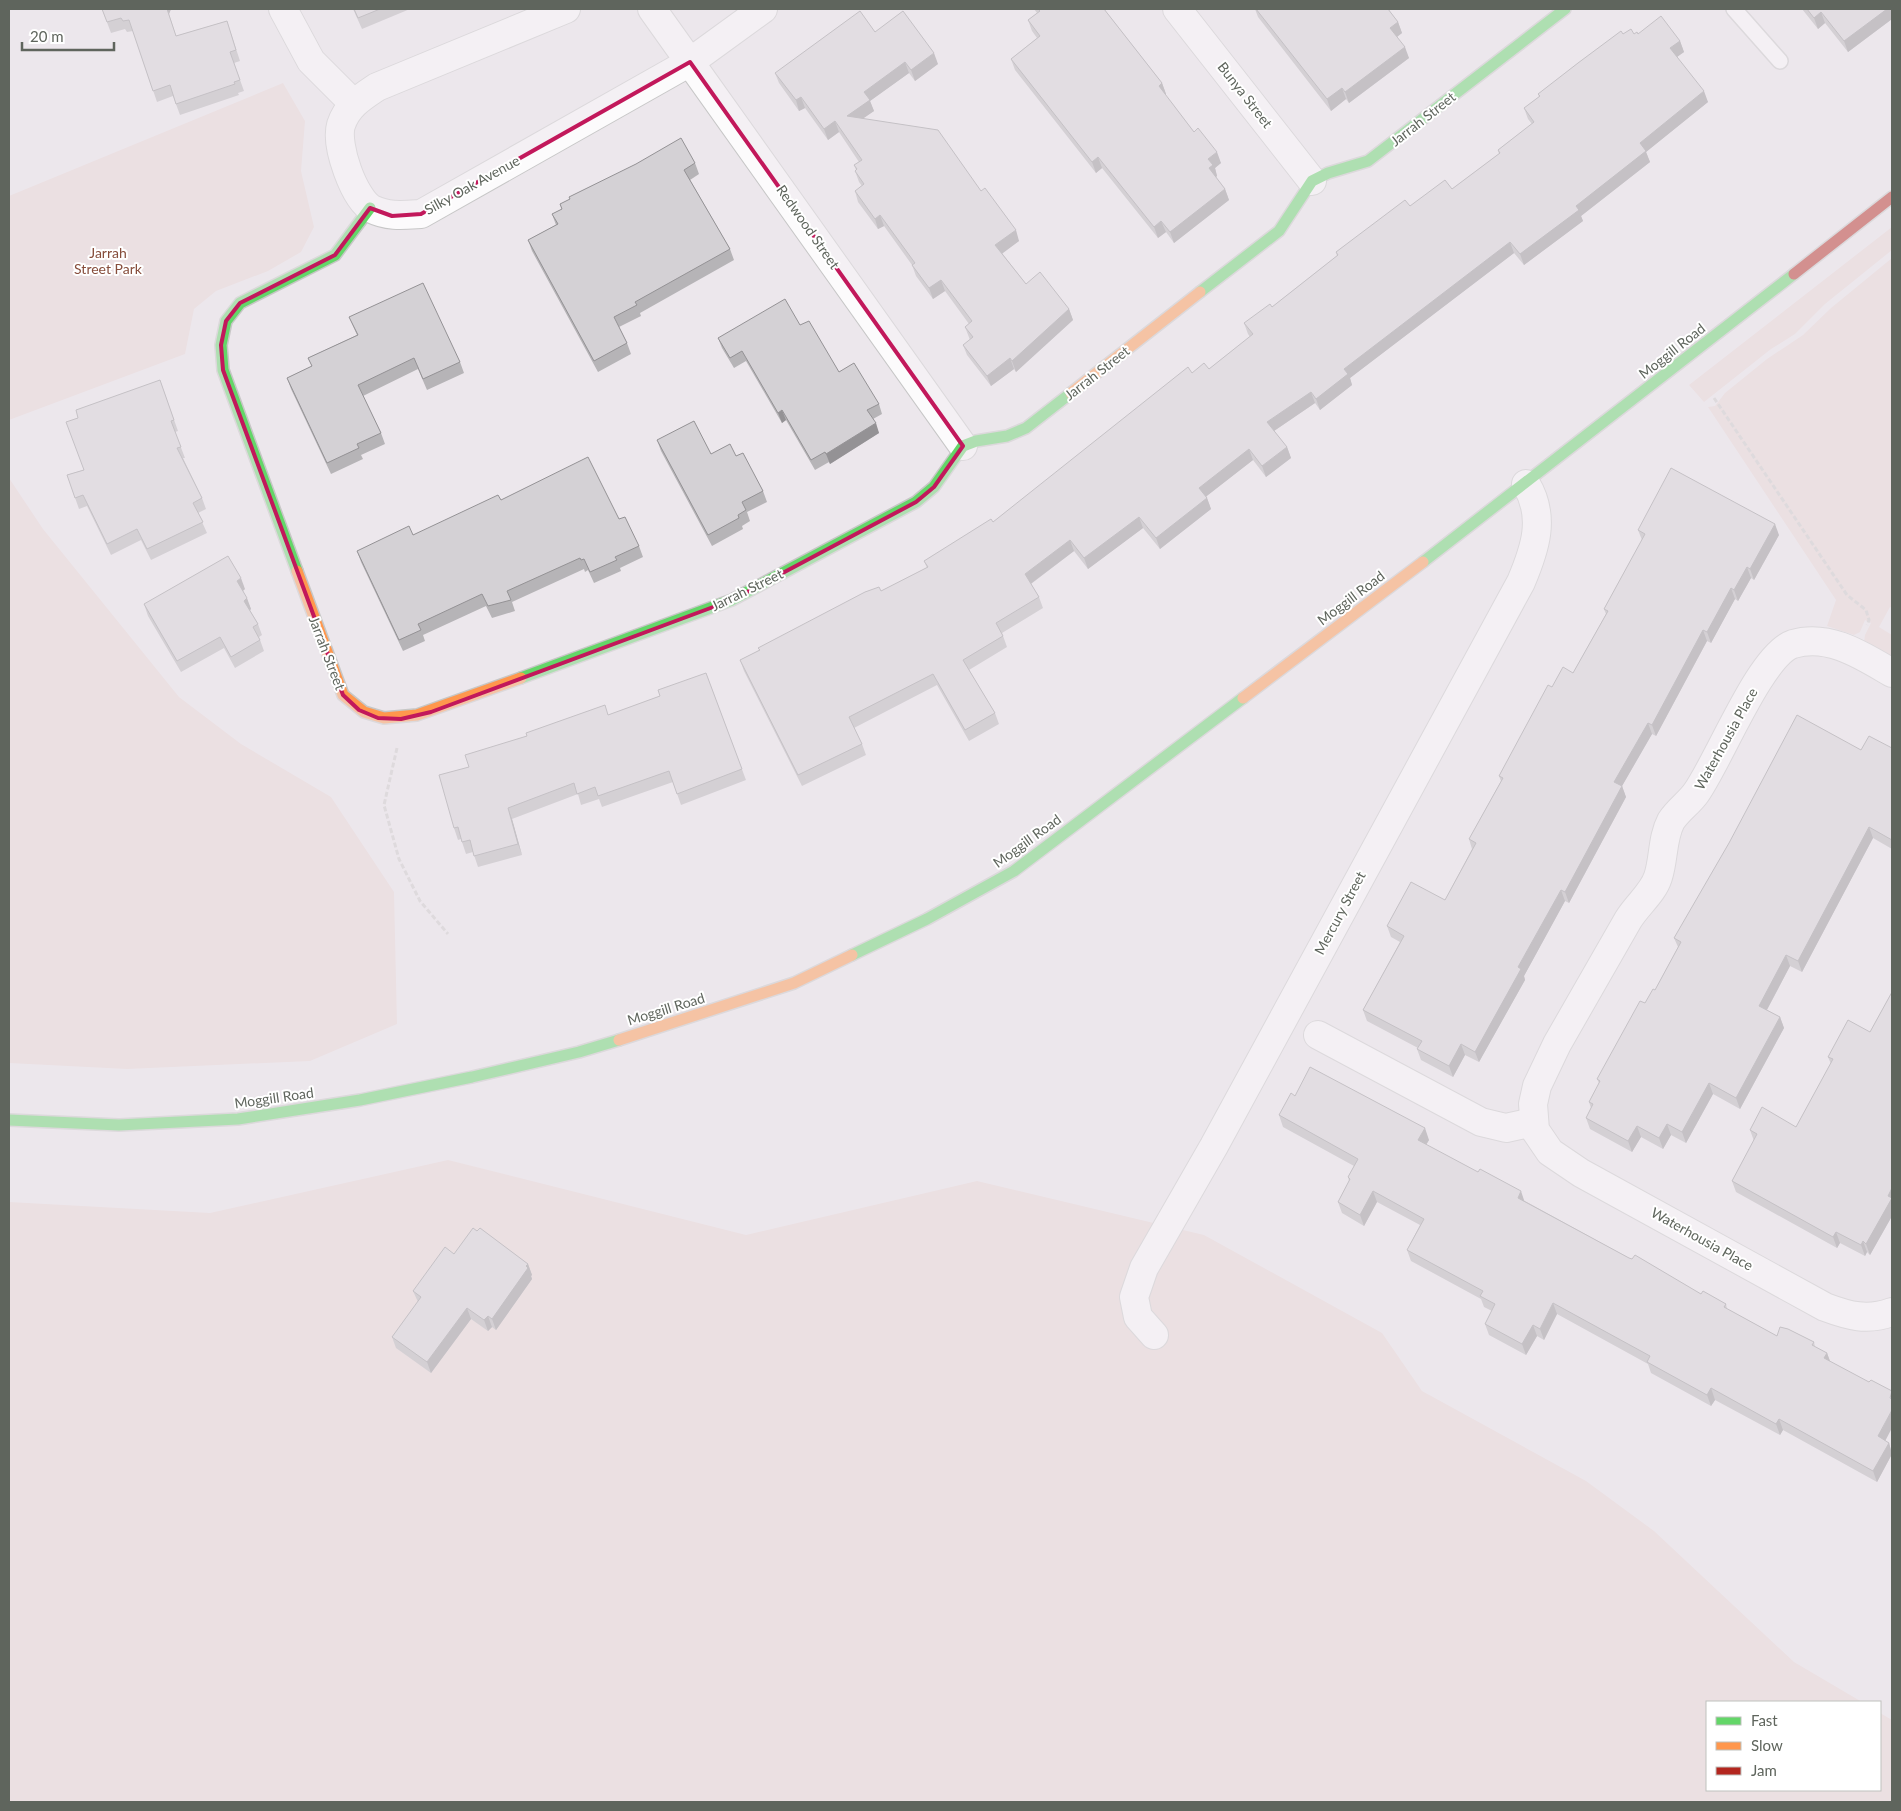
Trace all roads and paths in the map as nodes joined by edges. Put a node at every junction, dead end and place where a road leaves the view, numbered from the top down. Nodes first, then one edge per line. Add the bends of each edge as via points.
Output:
1 (283, 9) edge
2 (566, 9) edge
3 (652, 9) edge
4 (763, 9) edge
5 (1177, 9) edge
6 (1564, 9) edge
7 (1734, 9) edge
8 (1780, 61) dead end
9 (690, 62) junction
10 (353, 103) junction
11 (1312, 181) junction
12 (1892, 198) edge
13 (370, 208) junction
14 (1714, 398) dead end
15 (963, 446) junction
16 (1526, 484) junction
17 (1854, 650) junction
18 (1892, 673) edge
19 (401, 719) junction
20 (448, 934) dead end
21 (1318, 1035) dead end
22 (9, 1120) edge
23 (1533, 1122) junction
24 (1892, 1312) edge
25 (1154, 1335) dead end

1 - 10 street via 311,61
2 - 10 street via 377,87
3 - 9 street, Redwood Street
4 - 9 street, Silky Oak Avenue
5 - 11 street, Bunya Street
6 - 11 main road, Jarrah Street via 1368,161 1328,172
7 - 8 lane
9 - 13 street, Silky Oak Avenue via 421,214 392,216
9 - 15 street, Redwood Street
10 - 13 street via 341,126 341,154 352,182
11 - 15 main road, Jarrah Street via 1279,231 1026,428
12 - 16 main road, Moggill Road
13 - 19 main road, Jarrah Street via 335,255 240,303 226,321 221,344 223,370 343,695 359,710 378,718
14 - 17 path via 1847,595 1866,610 1869,620
15 - 19 main road, Jarrah Street via 934,487 916,502 732,600 440,709
16 - 22 main road, Moggill Road via 1014,871 927,919 794,983 579,1052 360,1100 228,1119 119,1125
16 - 25 street, Mercury Street via 1533,496 1538,525 1535,548 1521,582 1214,1146 1144,1268 1134,1298 1138,1317
17 - 18 street, Waterhousia Place
17 - 23 street, Waterhousia Place via 1816,641 1792,644 1779,652 1760,679 1696,793 1671,821 1652,891 1628,920 1557,1044 1537,1086
19 - 20 path via 384,804 399,858 420,901
21 - 23 street via 1481,1122 1506,1128
23 - 24 street, Waterhousia Place via 1550,1152 1581,1173 1825,1307 1853,1317 1876,1318

